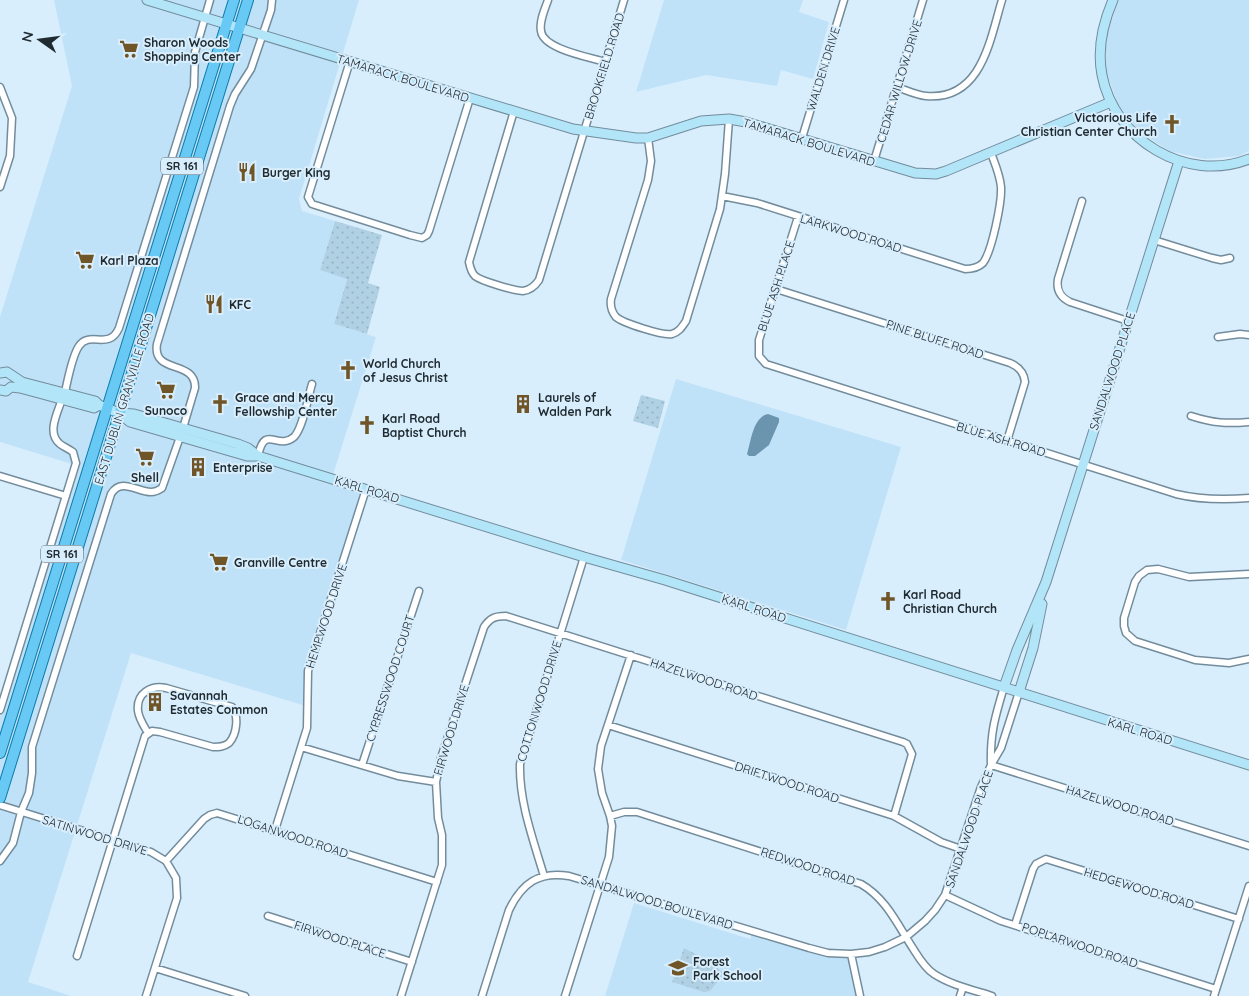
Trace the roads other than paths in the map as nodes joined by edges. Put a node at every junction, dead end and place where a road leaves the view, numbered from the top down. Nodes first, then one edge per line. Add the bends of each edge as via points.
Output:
1 (147, 0) edge
2 (210, 0) edge
3 (234, 0) edge
4 (243, 0) edge
5 (248, 0) edge
6 (272, 0) edge
7 (548, 0) edge
8 (624, 0) edge
9 (844, 0) edge
10 (923, 0) edge
11 (1002, 0) edge
12 (1113, 0) edge
13 (204, 18) junction
14 (227, 24) junction
15 (240, 28) junction
16 (262, 35) junction
17 (350, 61) junction
18 (605, 62) junction
19 (0, 86) edge
20 (897, 87) junction
21 (470, 98) junction
22 (1111, 102) junction
23 (514, 112) junction
24 (729, 119) junction
25 (584, 132) junction
26 (648, 138) junction
27 (802, 138) junction
28 (991, 153) junction
29 (1249, 159) edge
30 (874, 161) junction
31 (1179, 161) junction
32 (0, 187) edge
33 (722, 196) junction
34 (1082, 201) dead end
35 (798, 217) junction
36 (1154, 240) junction
37 (1230, 258) dead end
38 (776, 289) junction
39 (1128, 321) junction
40 (1249, 335) edge
41 (1218, 337) dead end
42 (759, 356) joint
43 (0, 373) edge
44 (12, 376) junction
45 (312, 384) dead end
46 (11, 388) junction
47 (0, 390) edge
48 (63, 396) junction
49 (103, 407) junction
50 (119, 413) junction
51 (1191, 416) dead end
52 (1249, 422) edge
53 (181, 432) junction
54 (1007, 441) junction
55 (258, 456) junction
56 (1083, 465) junction
57 (0, 476) edge
58 (366, 489) junction
59 (66, 496) junction
60 (1249, 498) edge
61 (584, 557) junction
62 (1249, 574) edge
63 (1046, 582) junction
64 (419, 591) dead end
65 (496, 616) joint
66 (560, 633) junction
67 (631, 655) junction
68 (1249, 659) edge
69 (1004, 687) junction
70 (1019, 692) junction
71 (0, 710) edge
72 (608, 725) junction
73 (148, 732) junction
74 (302, 747) junction
75 (0, 753) edge
76 (991, 764) junction
77 (362, 765) junction
78 (1249, 765) edge
79 (436, 782) junction
80 (0, 798) edge
81 (0, 805) edge
82 (21, 812) junction
83 (610, 816) junction
84 (894, 816) junction
85 (275, 830) junction
86 (112, 840) junction
87 (1249, 846) edge
88 (961, 849) junction
89 (0, 861) edge
90 (166, 861) junction
91 (544, 876) junction
92 (437, 882) junction
93 (601, 885) junction
94 (1249, 886) edge
95 (946, 895) junction
96 (268, 916) dead end
97 (1238, 919) junction
98 (1015, 925) junction
99 (906, 937) junction
100 (851, 954) junction
101 (77, 956) dead end
102 (412, 962) junction
103 (155, 968) junction
104 (963, 987) junction
105 (1216, 989) junction
106 (228, 994) edge
107 (146, 996) edge
108 (245, 996) edge
109 (401, 996) edge
110 (482, 996) edge
111 (565, 996) edge
112 (860, 996) edge
113 (960, 996) edge
114 (992, 996) edge
115 (1214, 996) edge

1 - 13 street, TAMARACK BOULEVARD
2 - 13 street, EAST DUBLIN GRANVILLE ROAD
3 - 14 main road, EAST DUBLIN GRANVILLE ROAD / SR 161
4 - 15 main road
5 - 15 main road, EAST DUBLIN GRANVILLE ROAD / SR 161
6 - 16 street, EAST DUBLIN GRANVILLE ROAD
7 - 18 street via 540,32 545,40 552,46
8 - 18 street, BROOKFIELD ROAD
9 - 27 street, WALDEN DRIVE
10 - 20 street, CEDAR WILLOW DRIVE
11 - 20 street via 984,59 966,84 942,95 926,96
12 - 22 street via 1105,17 1100,46 1102,75
13 - 14 street, TAMARACK BOULEVARD
13 - 48 street, EAST DUBLIN GRANVILLE ROAD via 195,52 194,87 120,328 114,337 87,340 79,346
14 - 15 street, TAMARACK BOULEVARD
14 - 49 main road, EAST DUBLIN GRANVILLE ROAD / SR 161
15 - 16 street, TAMARACK BOULEVARD
15 - 50 main road, EAST DUBLIN GRANVILLE ROAD / SR 161
16 - 17 street, TAMARACK BOULEVARD
16 - 53 street, EAST DUBLIN GRANVILLE ROAD via 251,69 230,106 157,344 161,361 189,373 196,382
17 - 21 street, TAMARACK BOULEVARD
17 - 21 street via 308,192 309,201 315,206 424,237 429,232
18 - 25 street, BROOKFIELD ROAD
19 - 32 street via 12,118 10,156
20 - 30 street, CEDAR WILLOW DRIVE
21 - 23 street, TAMARACK BOULEVARD
22 - 28 street, TAMARACK BOULEVARD
22 - 31 street via 1132,132 1162,154
23 - 25 street, TAMARACK BOULEVARD
23 - 25 street, BROOKFIELD ROAD via 468,262 479,279 517,290 532,288 539,280
24 - 26 street, TAMARACK BOULEVARD via 701,120
24 - 27 street, TAMARACK BOULEVARD
24 - 33 street
25 - 26 street, TAMARACK BOULEVARD
26 - 33 street via 651,161 648,180 611,298 614,315 622,321 662,333 679,331 686,321
27 - 30 street, TAMARACK BOULEVARD
28 - 30 street, TAMARACK BOULEVARD via 936,174 915,173
28 - 35 street, LARKWOOD ROAD via 1001,185 1000,206 986,257 972,269
29 - 31 street via 1220,165
31 - 36 street, SANDALWOOD PLACE
33 - 35 street, LARKWOOD ROAD via 757,203
34 - 39 street via 1058,279 1058,289 1070,302
35 - 38 street, BLUE ASH PLACE
36 - 37 street via 1212,258
36 - 39 street, SANDALWOOD PLACE
38 - 42 street, BLUE ASH PLACE via 759,340
38 - 54 street, PINE BLUFF ROAD via 1019,367 1025,382
39 - 56 street, SANDALWOOD PLACE
40 - 41 street
42 - 54 street, BLUE ASH ROAD via 770,366
43 - 44 street, KARL ROAD via 7,372
44 - 46 street
44 - 48 street, KARL ROAD
45 - 55 street via 299,430 285,441 263,441
46 - 47 street, KARL ROAD
46 - 48 street, KARL ROAD
48 - 49 street, KARL ROAD via 94,408
48 - 59 street, EAST DUBLIN GRANVILLE ROAD via 53,434 76,458
49 - 50 street, KARL ROAD
49 - 75 main road, EAST DUBLIN GRANVILLE ROAD / SR 161
50 - 53 street, KARL ROAD via 132,414
50 - 80 main road, EAST DUBLIN GRANVILLE ROAD / SR 161
51 - 52 street via 1225,424
53 - 55 street, KARL ROAD via 248,448
53 - 82 street, EAST DUBLIN GRANVILLE ROAD via 162,488 151,492 121,486 111,494 32,747 31,783
54 - 56 street, BLUE ASH ROAD
55 - 58 street, KARL ROAD
56 - 60 street, BLUE ASH ROAD via 1190,498
56 - 63 street, SANDALWOOD PLACE
57 - 59 street
58 - 61 street, KARL ROAD
58 - 74 street, HEMPWOOD DRIVE via 308,671 307,728
59 - 71 street, EAST DUBLIN GRANVILLE ROAD
61 - 66 street, COTTONWOOD DRIVE
61 - 69 street, KARL ROAD
62 - 68 street via 1195,577 1147,570 1135,582 1124,618 1126,633 1135,641 1196,660 1228,662
63 - 69 street, SANDALWOOD PLACE
63 - 70 street, SANDALWOOD PLACE via 1035,643
64 - 77 street, CYPRESSWOOD COURT
65 - 66 street, HAZELWOOD ROAD via 506,616
65 - 79 street, FIRWOOD DRIVE via 484,627
66 - 67 street, HAZELWOOD ROAD
66 - 91 street, COTTONWOOD DRIVE via 520,764 519,782
67 - 72 street
67 - 84 street, HAZELWOOD ROAD via 903,742 912,754
69 - 70 street, KARL ROAD
69 - 76 street, SANDALWOOD PLACE via 991,731
70 - 76 street, SANDALWOOD PLACE via 1001,748
70 - 78 street, KARL ROAD
72 - 83 street via 598,769
72 - 84 street, DRIFTWOOD ROAD
73 - 73 street via 221,747 229,743 235,728 236,712 232,708 159,686 144,692 139,699 140,719
73 - 86 street via 142,740
74 - 77 street
74 - 85 street, HEMPWOOD DRIVE
76 - 87 street, HAZELWOOD ROAD
76 - 88 street, SANDALWOOD PLACE
77 - 79 street via 398,776
79 - 92 street, FIRWOOD DRIVE via 442,835 442,865
81 - 82 street, SATINWOOD DRIVE
82 - 86 street, SATINWOOD DRIVE
82 - 89 street, EAST DUBLIN GRANVILLE ROAD via 13,843
83 - 93 street via 611,847
83 - 99 street, REDWOOD ROAD via 637,812 861,884 886,905
84 - 88 street, DRIFTWOOD ROAD via 940,842
85 - 90 street, LOGANWOOD ROAD via 217,813 210,815
85 - 92 street, LOGANWOOD ROAD
86 - 90 street, SATINWOOD DRIVE via 151,852
86 - 101 street
88 - 95 street, SANDALWOOD PLACE
90 - 103 street via 176,878 177,898
91 - 93 street, SANDALWOOD BOULEVARD via 556,873
91 - 110 street via 532,880 515,897
92 - 102 street, FIRWOOD DRIVE
93 - 100 street, SANDALWOOD BOULEVARD via 809,948
93 - 111 street
94 - 97 street
95 - 98 street, POPLARWOOD ROAD
95 - 99 street, SANDALWOOD PLACE via 926,921
96 - 102 street, FIRWOOD PLACE
97 - 98 street, HEDGEWOOD ROAD via 1046,859 1033,869
97 - 105 street
98 - 105 street, POPLARWOOD ROAD
99 - 100 street, SANDALWOOD BOULEVARD via 885,948
99 - 104 street, REDWOOD ROAD via 932,973
100 - 112 street
102 - 109 street, FIRWOOD DRIVE
103 - 106 street
103 - 107 street
104 - 113 street
104 - 114 street, REDWOOD ROAD
105 - 115 street
106 - 108 street

